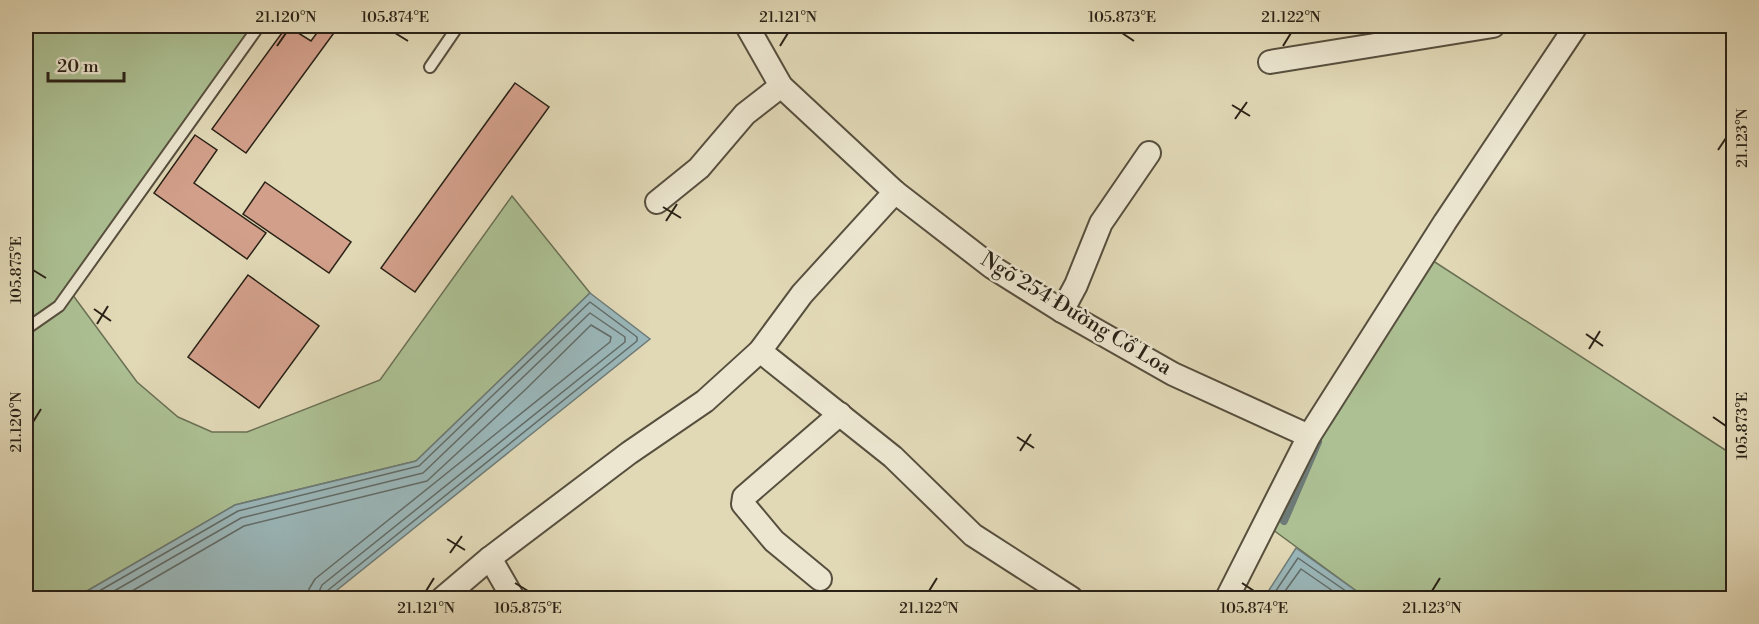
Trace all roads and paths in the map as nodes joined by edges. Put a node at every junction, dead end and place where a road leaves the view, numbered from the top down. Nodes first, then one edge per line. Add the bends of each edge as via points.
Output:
1 (259, 26) edge
2 (458, 26) edge
3 (747, 26) edge
4 (1493, 26) edge
5 (1576, 26) edge
6 (1270, 62) dead end
7 (430, 67) dead end
8 (781, 86) junction
9 (1149, 153) dead end
10 (895, 192) junction
11 (657, 202) dead end
12 (1062, 311) junction
13 (26, 329) edge
14 (760, 351) junction
15 (840, 414) junction
16 (1309, 436) junction
17 (490, 558) junction
18 (820, 579) dead end
19 (443, 598) edge
20 (513, 598) edge
21 (1071, 598) edge
22 (1227, 598) edge

1 - 13 lane via 59,306
2 - 7 lane
3 - 8 street, Ngõ 254 Đường Cổ Loa
4 - 6 street
5 - 16 street
8 - 10 street, Ngõ 254 Đường Cổ Loa
8 - 11 street via 745,114 699,168
9 - 12 street via 1101,223
10 - 12 street, Ngõ 254 Đường Cổ Loa via 992,267
10 - 14 street via 802,294
12 - 16 street, Ngõ 254 Đường Cổ Loa via 1173,374
14 - 15 street
14 - 17 street via 705,401 628,453
15 - 18 street via 744,497 743,504 774,541
15 - 21 street via 893,457 973,535
16 - 22 street
17 - 19 street
17 - 20 street

